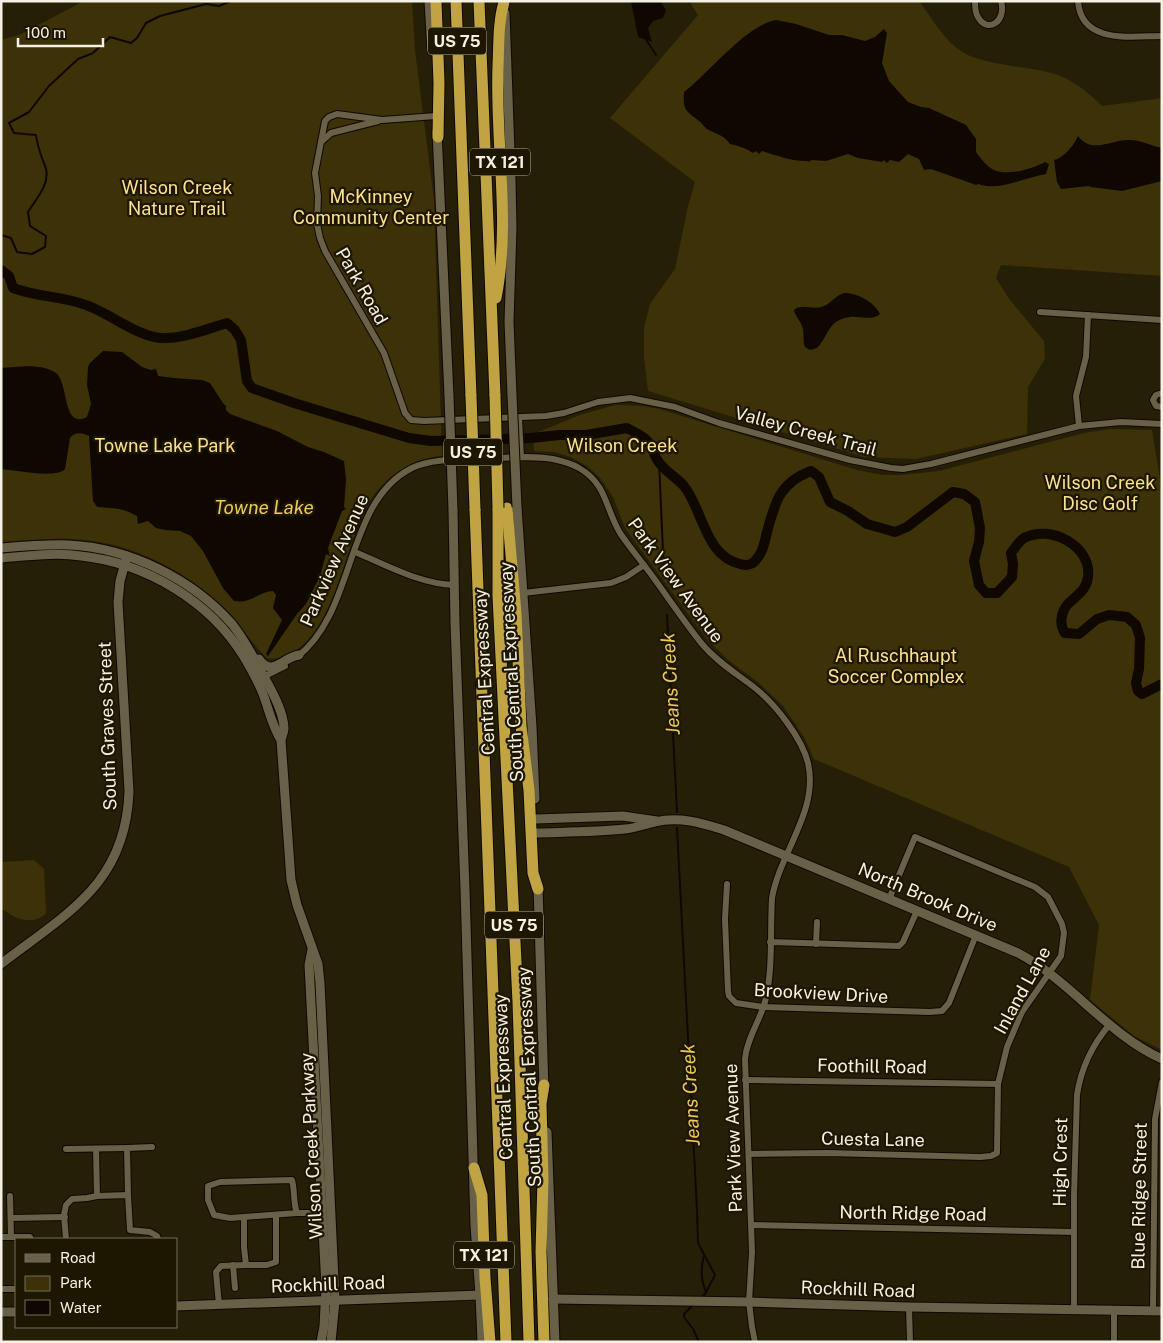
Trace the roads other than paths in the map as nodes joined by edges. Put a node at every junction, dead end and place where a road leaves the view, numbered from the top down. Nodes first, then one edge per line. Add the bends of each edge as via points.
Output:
1 (429, 1) edge
2 (436, 1) edge
3 (456, 1) edge
4 (479, 1) edge
5 (974, 1) edge
6 (1001, 1) edge
7 (1078, 1) edge
8 (504, 2) edge
9 (1162, 36) edge
10 (436, 116) junction
11 (382, 120) junction
12 (438, 137) junction
13 (322, 142) junction
14 (1040, 312) dead end
15 (1088, 315) junction
16 (1162, 320) edge
17 (492, 322) junction
18 (1162, 393) edge
19 (1162, 407) edge
20 (519, 418) junction
21 (444, 420) joint
22 (1162, 424) edge
23 (1079, 426) junction
24 (521, 457) junction
25 (442, 461) joint
26 (507, 508) junction
27 (70, 545) junction
28 (1, 548) edge
29 (355, 552) junction
30 (18, 557) junction
31 (1, 558) edge
32 (126, 560) junction
33 (644, 565) junction
34 (454, 585) junction
35 (523, 593) junction
36 (224, 616) junction
37 (300, 655) junction
38 (260, 678) junction
39 (597, 817) junction
40 (536, 819) junction
41 (657, 821) junction
42 (598, 831) junction
43 (536, 833) junction
44 (786, 856) junction
45 (726, 884) dead end
46 (538, 889) junction
47 (889, 899) junction
48 (917, 911) junction
49 (817, 922) dead end
50 (976, 935) junction
51 (770, 942) junction
52 (816, 944) junction
53 (312, 949) junction
54 (1, 964) edge
55 (1049, 974) junction
56 (763, 1007) junction
57 (1110, 1024) junction
58 (1162, 1059) edge
59 (745, 1080) junction
60 (1162, 1082) edge
61 (998, 1084) junction
62 (544, 1085) junction
63 (152, 1147) dead end
64 (127, 1148) junction
65 (96, 1149) junction
66 (66, 1150) dead end
67 (749, 1154) junction
68 (996, 1155) joint
69 (474, 1168) junction
70 (128, 1195) junction
71 (10, 1196) dead end
72 (97, 1196) junction
73 (322, 1212) junction
74 (296, 1213) junction
75 (276, 1215) junction
76 (65, 1217) junction
77 (244, 1217) junction
78 (11, 1218) junction
79 (751, 1225) junction
80 (1074, 1232) junction
81 (1, 1237) edge
82 (12, 1237) junction
83 (30, 1238) edge
84 (66, 1238) edge
85 (158, 1238) edge
86 (233, 1265) junction
87 (246, 1265) junction
88 (235, 1288) dead end
89 (1, 1289) edge
90 (15, 1289) edge
91 (480, 1295) junction
92 (553, 1299) junction
93 (330, 1301) junction
94 (749, 1302) junction
95 (219, 1305) junction
96 (178, 1306) edge
97 (909, 1307) junction
98 (1074, 1310) junction
99 (1114, 1310) junction
100 (1158, 1311) edge
101 (1, 1312) edge
102 (15, 1312) edge
103 (321, 1342) edge
104 (331, 1342) edge
105 (482, 1342) edge
106 (490, 1342) edge
107 (506, 1342) edge
108 (530, 1342) edge
109 (544, 1342) edge
110 (555, 1342) edge
111 (755, 1342) edge
112 (910, 1342) edge
113 (1114, 1342) edge

1 - 10 main road, TX 121
2 - 12 highway
3 - 107 highway, Central Expressway / US 75, bridge
4 - 17 highway, Central Expressway / US 75
5 - 6 street via 978,18 989,24 1002,16
7 - 9 street via 1084,19 1100,33 1116,37
8 - 17 highway, TX 121 via 499,19 496,86 502,214 498,292
8 - 26 main road, South Central Expressway, bridge via 511,189 512,395
10 - 11 street, Park Road
10 - 12 main road, TX 121
11 - 13 street via 331,133
11 - 13 street, Park Road via 337,114 325,121
12 - 34 main road, TX 121, bridge
13 - 21 street, Park Road via 315,178 317,224 325,251 384,353 407,418 416,421
14 - 15 street
15 - 16 street
15 - 23 street via 1086,357 1076,396
17 - 26 highway, Central Expressway / US 75, bridge via 496,448
18 - 19 street via 1153,399 1156,406
20 - 21 street, Valley Creek Trail
20 - 23 street, Valley Creek Trail via 554,415 598,402 630,398 675,407 850,460 891,468 931,464
20 - 24 street
22 - 23 street, Valley Creek Trail via 1121,422
24 - 25 street, Park View Avenue
24 - 33 street, Park View Avenue via 566,462 590,476 604,494 620,533
25 - 29 street, Parkview Avenue via 411,469 384,490 371,508
26 - 35 main road, South Central Expressway
26 - 46 highway via 521,726 529,790 533,873
26 - 108 highway, Central Expressway / US 75 via 498,596 518,1002
27 - 28 main road, Wilson Creek Parkway
27 - 30 main road via 59,549 22,551
27 - 32 main road, Wilson Creek Parkway via 93,548
29 - 34 street via 420,578
29 - 37 street, Parkview Avenue via 327,621
30 - 31 main road, Wilson Creek Parkway
30 - 32 main road, Wilson Creek Parkway via 73,555
32 - 36 main road, Wilson Creek Parkway via 149,564 180,581
32 - 38 main road, Wilson Creek Parkway via 202,609 233,641
32 - 54 main road, South Graves Street via 118,602 129,785 123,833 111,863 94,889
33 - 35 street via 611,583
33 - 44 street, Park View Avenue via 703,645 773,705 803,750 809,771 810,794
34 - 69 main road, TX 121
35 - 40 main road, South Central Expressway
36 - 37 main road via 266,666 273,667
36 - 38 main road, Wilson Creek Parkway via 246,645
37 - 38 street, Parkview Avenue
38 - 53 main road, Wilson Creek Parkway via 270,684 284,729 281,740 291,880
39 - 40 main road, North Brook Drive
39 - 41 main road, North Brook Drive
39 - 42 main road
40 - 43 main road, South Central Expressway
41 - 42 main road, North Brook Drive via 633,828
41 - 44 main road, North Brook Drive via 704,823
42 - 43 main road, North Brook Drive
43 - 46 main road, South Central Expressway
44 - 47 main road, North Brook Drive
44 - 51 street, Park View Avenue via 773,891
45 - 56 street, Brookview Drive via 729,996 736,1003
46 - 62 main road, South Central Expressway
47 - 48 main road, North Brook Drive
47 - 55 street, Inland Lane via 916,837 1035,887 1051,903 1064,933 1060,960
48 - 50 main road, North Brook Drive
48 - 52 street via 899,946
49 - 52 street
50 - 55 main road, North Brook Drive via 1024,956
50 - 56 street, Brookview Drive via 950,1003 942,1011
51 - 52 street
51 - 56 street, Park View Avenue via 768,984
53 - 73 main road, Wilson Creek Parkway via 309,965
53 - 93 main road, Wilson Creek Parkway via 320,983
55 - 57 main road, North Brook Drive
55 - 61 street, Inland Lane via 1027,1004 1014,1030
56 - 59 street, Park View Avenue via 747,1044
57 - 58 main road, North Brook Drive
57 - 80 street, High Crest via 1090,1052 1078,1082
59 - 61 street, Foothill Road
59 - 67 street, Park View Avenue
60 - 100 street, Blue Ridge Street via 1155,1119
61 - 68 street, Inland Lane
62 - 92 main road, South Central Expressway
62 - 109 highway via 541,1104 544,1179 541,1252
63 - 64 street
64 - 65 street
64 - 70 street
65 - 66 street
65 - 72 street
67 - 68 street, Cuesta Lane
67 - 79 street, Park View Avenue
69 - 91 main road
69 - 106 highway, TX 121 via 482,1195
70 - 72 street
70 - 85 street via 130,1230 150,1232
71 - 78 street
72 - 76 street via 72,1199 66,1205
73 - 74 street
73 - 93 main road, Wilson Creek Parkway
74 - 75 street
74 - 77 street via 292,1180 220,1182 208,1186 208,1200 214,1215
75 - 77 street
75 - 87 street via 276,1262
76 - 78 street
76 - 84 street
77 - 87 street
78 - 82 street
79 - 80 street, North Ridge Road
79 - 94 street, Park View Avenue
80 - 98 street, High Crest
81 - 82 street
82 - 83 street
86 - 87 street
86 - 88 street
86 - 95 street via 221,1266 216,1272
89 - 90 street
91 - 93 main road, Rockhill Road
91 - 105 main road
92 - 94 main road, Rockhill Road
92 - 110 main road, South Central Expressway
93 - 95 main road, Rockhill Road
93 - 103 main road, Wilson Creek Parkway
93 - 104 main road, Wilson Creek Parkway
94 - 97 main road, Rockhill Road
94 - 111 street, Park View Avenue
95 - 96 main road, Rockhill Road
97 - 98 main road, Rockhill Road
97 - 112 street
98 - 99 main road, Rockhill Road
99 - 100 main road, Rockhill Road
99 - 113 street
101 - 102 main road

